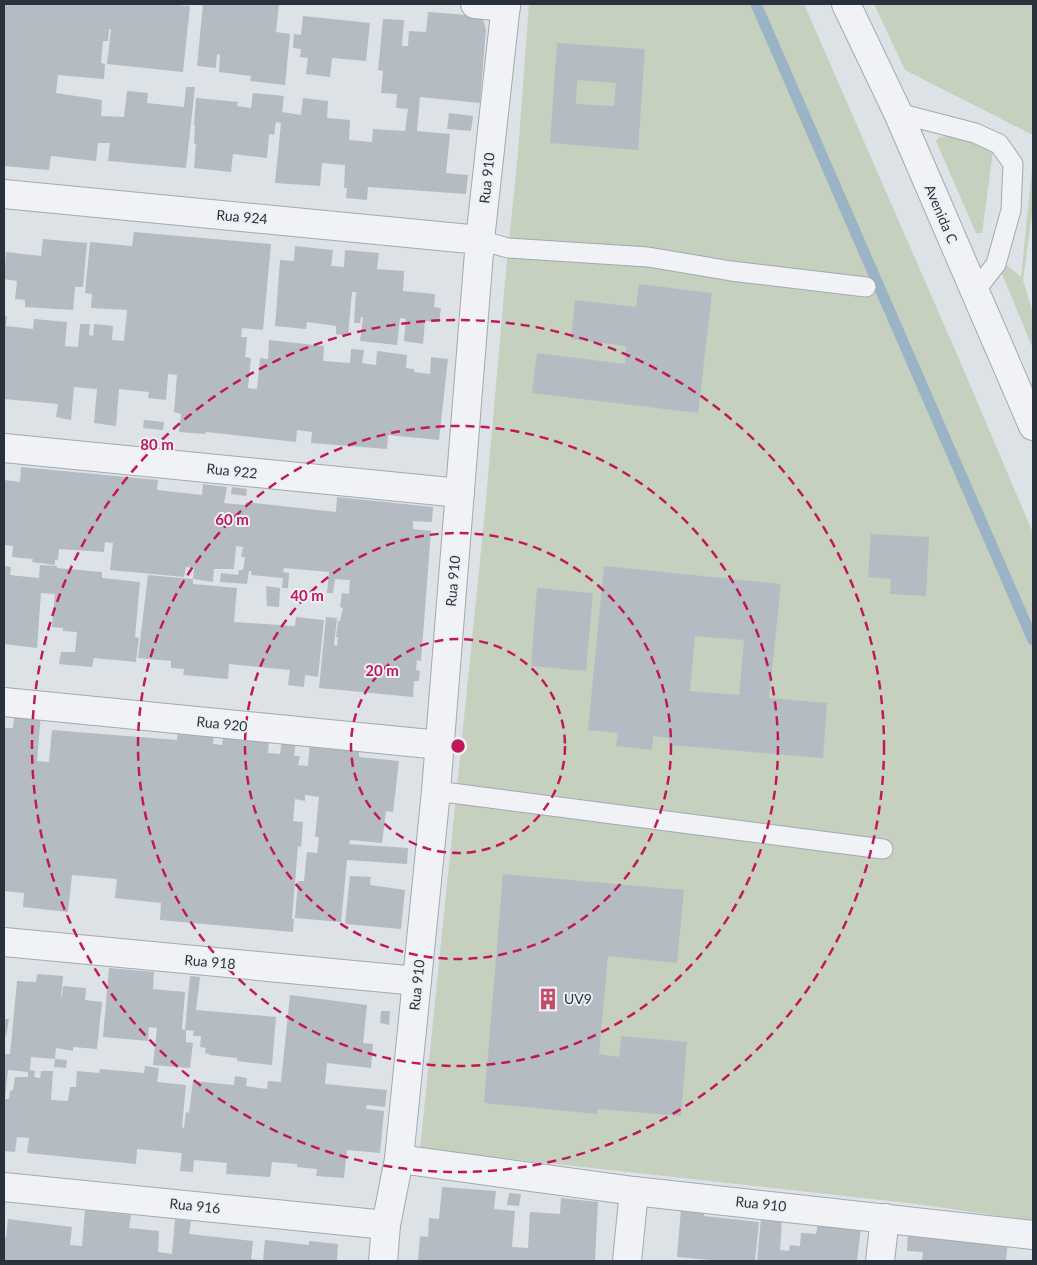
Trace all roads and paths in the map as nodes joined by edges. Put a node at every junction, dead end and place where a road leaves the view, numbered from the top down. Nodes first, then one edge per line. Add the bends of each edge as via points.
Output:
1 (475, 4) edge
2 (846, 4) edge
3 (506, 5) edge
4 (898, 113) junction
5 (4, 194) edge
6 (480, 240) junction
7 (866, 286) dead end
8 (975, 291) junction
9 (1033, 426) edge
10 (4, 448) edge
11 (460, 493) junction
12 (4, 702) edge
13 (440, 745) junction
14 (436, 791) junction
15 (882, 849) dead end
16 (4, 942) edge
17 (417, 981) junction
18 (399, 1159) junction
19 (4, 1187) edge
20 (634, 1191) junction
21 (885, 1218) junction
22 (386, 1225) junction
23 (1033, 1235) edge
24 (383, 1261) edge
25 (627, 1261) edge
26 (880, 1261) edge

1 - 3 street
2 - 4 street, Avenida C
3 - 6 street, Rua 910
4 - 8 street, Avenida C
4 - 8 lane via 983,136 999,144 1013,164 1011,210 996,264
5 - 6 street, Rua 924
6 - 7 lane via 508,248 648,256 731,271
6 - 11 street, Rua 910
8 - 9 street, Avenida C
10 - 11 street, Rua 922
11 - 13 street, Rua 910
12 - 13 street, Rua 920
13 - 14 street, Rua 910
14 - 15 lane
14 - 17 street, Rua 910
16 - 17 street, Rua 918
17 - 18 street, Rua 910
18 - 20 street, Rua 910
18 - 22 street, Rua 910
19 - 22 street, Rua 916
20 - 21 street, Rua 910
20 - 25 street
21 - 23 street, Rua 910
21 - 26 street
22 - 24 street, Rua 910

